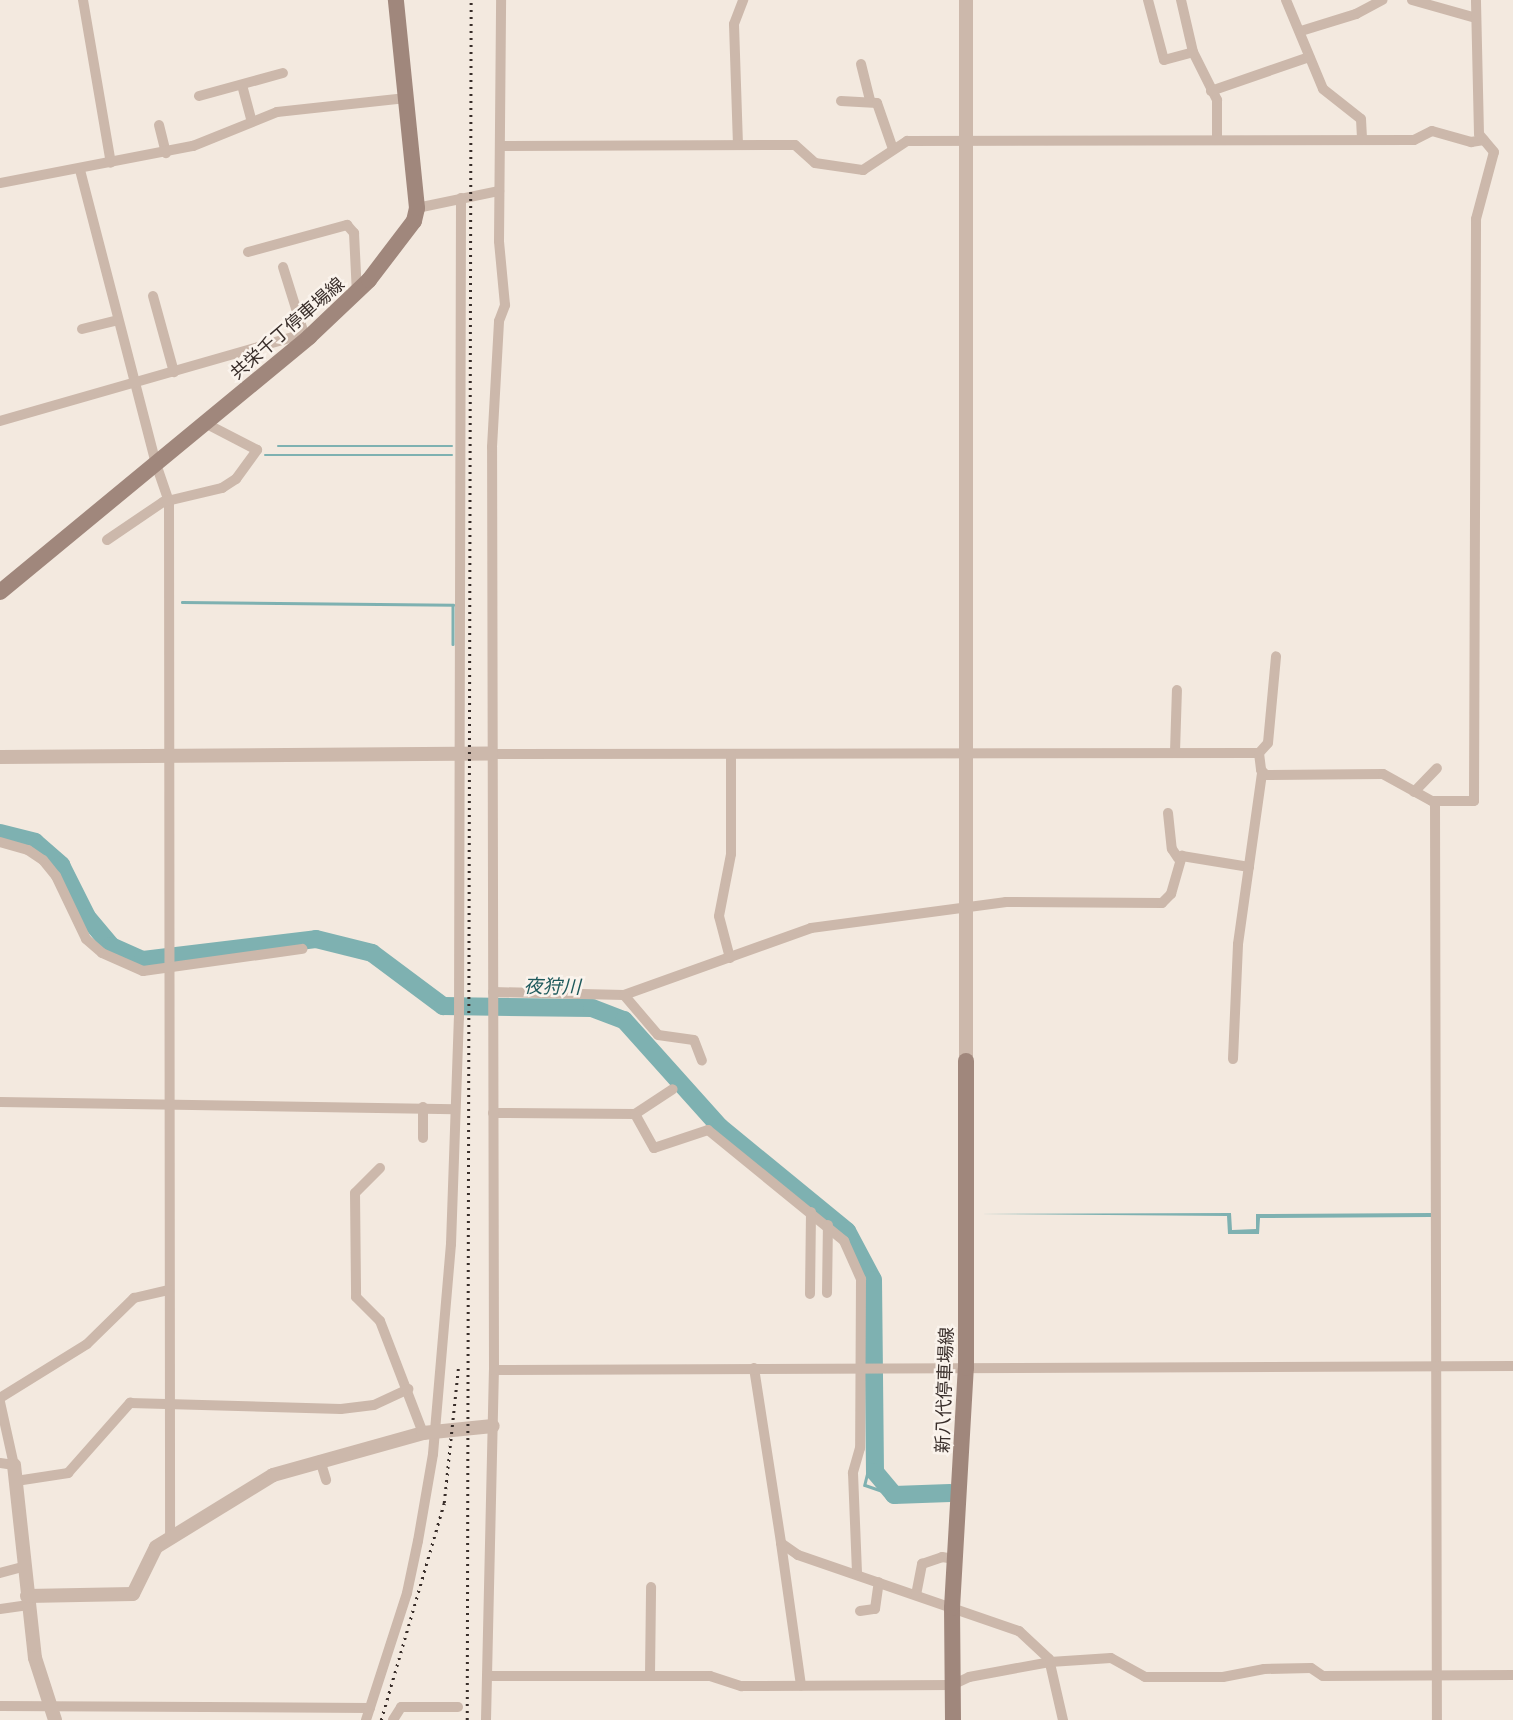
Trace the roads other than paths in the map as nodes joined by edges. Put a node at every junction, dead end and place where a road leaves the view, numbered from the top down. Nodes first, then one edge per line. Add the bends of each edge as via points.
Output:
1 (83, 0) edge
2 (396, 0) edge
3 (500, 0) edge
4 (743, 0) edge
5 (966, 0) edge
6 (1148, 0) edge
7 (1181, 0) edge
8 (1286, 0) edge
9 (1382, 0) edge
10 (1412, 0) edge
11 (1476, 0) edge
12 (1476, 18) junction
13 (1301, 31) junction
14 (1194, 52) junction
15 (1309, 57) junction
16 (862, 64) dead end
17 (283, 74) dead end
18 (242, 85) junction
19 (1211, 91) junction
20 (199, 96) dead end
21 (405, 98) junction
22 (841, 101) dead end
23 (870, 101) junction
24 (252, 122) junction
25 (159, 124) dead end
26 (1217, 140) junction
27 (1362, 140) junction
28 (1484, 140) junction
29 (966, 141) junction
30 (738, 145) junction
31 (501, 146) junction
32 (893, 149) junction
33 (166, 153) junction
34 (111, 163) junction
35 (80, 170) junction
36 (0, 183) edge
37 (499, 191) junction
38 (461, 198) junction
39 (417, 208) junction
40 (248, 252) dead end
41 (283, 267) dead end
42 (357, 294) junction
43 (153, 296) dead end
44 (118, 320) junction
45 (82, 329) dead end
46 (306, 336) junction
47 (174, 372) junction
48 (134, 383) junction
49 (0, 421) edge
50 (205, 424) junction
51 (156, 464) junction
52 (169, 501) junction
53 (107, 540) dead end
54 (0, 592) edge
55 (1276, 656) dead end
56 (1177, 690) dead end
57 (1175, 752) junction
58 (966, 753) junction
59 (1259, 753) junction
60 (461, 754) junction
61 (491, 754) junction
62 (731, 754) junction
63 (170, 755) junction
64 (0, 757) edge
65 (1437, 768) dead end
66 (1262, 773) junction
67 (1414, 792) junction
68 (1435, 801) junction
69 (1168, 813) dead end
70 (0, 842) edge
71 (1178, 858) junction
72 (1249, 867) junction
73 (963, 910) junction
74 (302, 949) dead end
75 (730, 958) junction
76 (168, 970) junction
77 (493, 992) junction
78 (628, 1001) junction
79 (1233, 1059) dead end
80 (702, 1061) dead end
81 (966, 1061) joint
82 (673, 1089) dead end
83 (0, 1102) edge
84 (169, 1103) junction
85 (424, 1107) junction
86 (455, 1109) junction
87 (493, 1113) junction
88 (635, 1114) junction
89 (424, 1138) dead end
90 (380, 1168) dead end
91 (811, 1212) junction
92 (828, 1225) junction
93 (169, 1290) junction
94 (827, 1293) dead end
95 (810, 1294) dead end
96 (1435, 1365) junction
97 (1513, 1366) edge
98 (754, 1368) junction
99 (966, 1368) junction
100 (494, 1370) junction
101 (862, 1370) junction
102 (408, 1389) junction
103 (0, 1400) edge
104 (170, 1407) junction
105 (493, 1426) junction
106 (429, 1433) junction
107 (320, 1460) junction
108 (7, 1464) edge
109 (326, 1480) dead end
110 (16, 1481) junction
111 (170, 1536) junction
112 (781, 1543) junction
113 (954, 1559) junction
114 (23, 1567) junction
115 (0, 1573) edge
116 (857, 1574) junction
117 (879, 1583) junction
118 (651, 1587) dead end
119 (916, 1595) junction
120 (27, 1600) junction
121 (952, 1608) junction
122 (0, 1609) edge
123 (860, 1611) dead end
124 (1050, 1662) junction
125 (650, 1675) junction
126 (1437, 1675) junction
127 (1513, 1675) edge
128 (487, 1676) junction
129 (953, 1685) junction
130 (801, 1686) junction
131 (0, 1706) edge
132 (458, 1707) dead end
133 (370, 1708) junction
134 (53, 1713) edge
135 (366, 1720) edge
136 (393, 1720) edge
137 (486, 1720) edge
138 (953, 1720) edge
139 (1063, 1720) edge
140 (1437, 1720) edge

1 - 34 street
2 - 21 main road
3 - 31 street
4 - 30 street via 734,24
5 - 29 street
6 - 14 street via 1164,61
7 - 14 street
8 - 13 street
9 - 13 street via 1356,14
10 - 12 street
11 - 12 street
12 - 28 street via 1476,109
13 - 15 street
14 - 19 street
15 - 19 street
15 - 27 street via 1323,89 1361,119
16 - 23 street
17 - 18 street
18 - 20 street
18 - 24 street
19 - 26 street via 1217,100
21 - 24 street via 341,108 313,105
21 - 39 main road
22 - 23 street
23 - 32 street via 881,108 887,141
24 - 33 street
25 - 33 street
26 - 27 street
26 - 29 street
27 - 28 street via 1414,141 1432,131 1471,142
28 - 68 street via 1494,152 1476,219 1474,801
29 - 32 street via 907,141
29 - 58 street
30 - 31 street
30 - 32 street via 795,145 815,163 863,170
31 - 37 street
33 - 34 street
34 - 35 street
35 - 36 street
35 - 44 street
37 - 38 street
37 - 61 street via 505,305 499,321 492,447
38 - 39 street
38 - 60 street
39 - 42 main road, 共栄千丁停車場線 via 414,221
40 - 42 street via 347,225 354,233
41 - 46 street
42 - 46 main road, 共栄千丁停車場線
43 - 47 street
44 - 45 street
44 - 48 street
46 - 47 street
46 - 50 main road, 共栄千丁停車場線
47 - 48 street
48 - 49 street
48 - 51 street
50 - 51 main road, 共栄千丁停車場線
50 - 52 street via 244,440 256,454 236,479 222,488
51 - 52 street
51 - 54 main road, 共栄千丁停車場線
52 - 53 street
52 - 63 street
55 - 59 street via 1268,743
56 - 57 street
57 - 58 street
57 - 59 street
58 - 62 street
58 - 73 street
59 - 66 street
60 - 61 street
60 - 63 street
60 - 86 street
61 - 62 street
61 - 77 street
62 - 75 street via 731,854 719,916
63 - 64 street
63 - 76 street
65 - 67 street
66 - 67 street via 1383,774
66 - 72 street
67 - 68 street
68 - 96 street
69 - 71 street via 1172,849
70 - 76 street via 43,860 56,876 86,939 102,953 142,971
71 - 72 street
71 - 73 street via 1171,894 1162,902 1006,902
72 - 79 street via 1238,944
73 - 75 street via 811,928
73 - 81 street
74 - 76 street
75 - 78 street
76 - 84 street
77 - 78 street
77 - 87 street
78 - 80 street via 658,1035 694,1040
81 - 99 main road, 新八代停車場線
82 - 88 street
83 - 84 street
84 - 85 street
84 - 93 street
85 - 86 street
85 - 89 street
86 - 106 street via 451,1244
87 - 88 street
87 - 100 street
88 - 91 street via 654,1148 708,1130
90 - 102 street via 373,1180 355,1193 356,1297 380,1321
91 - 92 street
91 - 95 street
92 - 94 street
92 - 101 street via 851,1249 860,1270
93 - 103 street via 135,1298 87,1344
93 - 104 street
96 - 97 street
96 - 99 street
96 - 126 street
98 - 100 street
98 - 101 street
98 - 112 street
99 - 101 street
99 - 113 main road, 新八代停車場線
100 - 105 street
101 - 116 street via 859,1458 853,1473
102 - 104 street via 374,1405 341,1409
102 - 106 street
103 - 108 street
104 - 110 street via 125,1405 68,1473
104 - 111 street
105 - 106 street
105 - 128 street
106 - 107 street
106 - 133 street via 407,1593
107 - 109 street
107 - 111 street via 273,1475
108 - 110 street
110 - 114 street
111 - 120 street via 148,1557 133,1594
112 - 116 street via 798,1555
112 - 130 street
113 - 119 street via 942,1557 922,1564
113 - 121 main road, 新八代停車場線
114 - 115 street
114 - 120 street
116 - 117 street
117 - 119 street
117 - 123 street via 875,1609
118 - 125 street
119 - 121 street
120 - 122 street
120 - 134 street via 35,1658
121 - 124 street via 1019,1631
121 - 129 main road, 新八代停車場線
124 - 126 street via 1116,1659 1145,1677 1311,1668 1323,1676
124 - 129 street via 969,1677
124 - 139 street
125 - 128 street
125 - 130 street via 710,1676 741,1686
126 - 127 street
126 - 140 street
128 - 137 street
129 - 130 street
129 - 138 main road, 新八代停車場線
131 - 134 street
132 - 136 street via 401,1707
133 - 134 street
133 - 135 street

